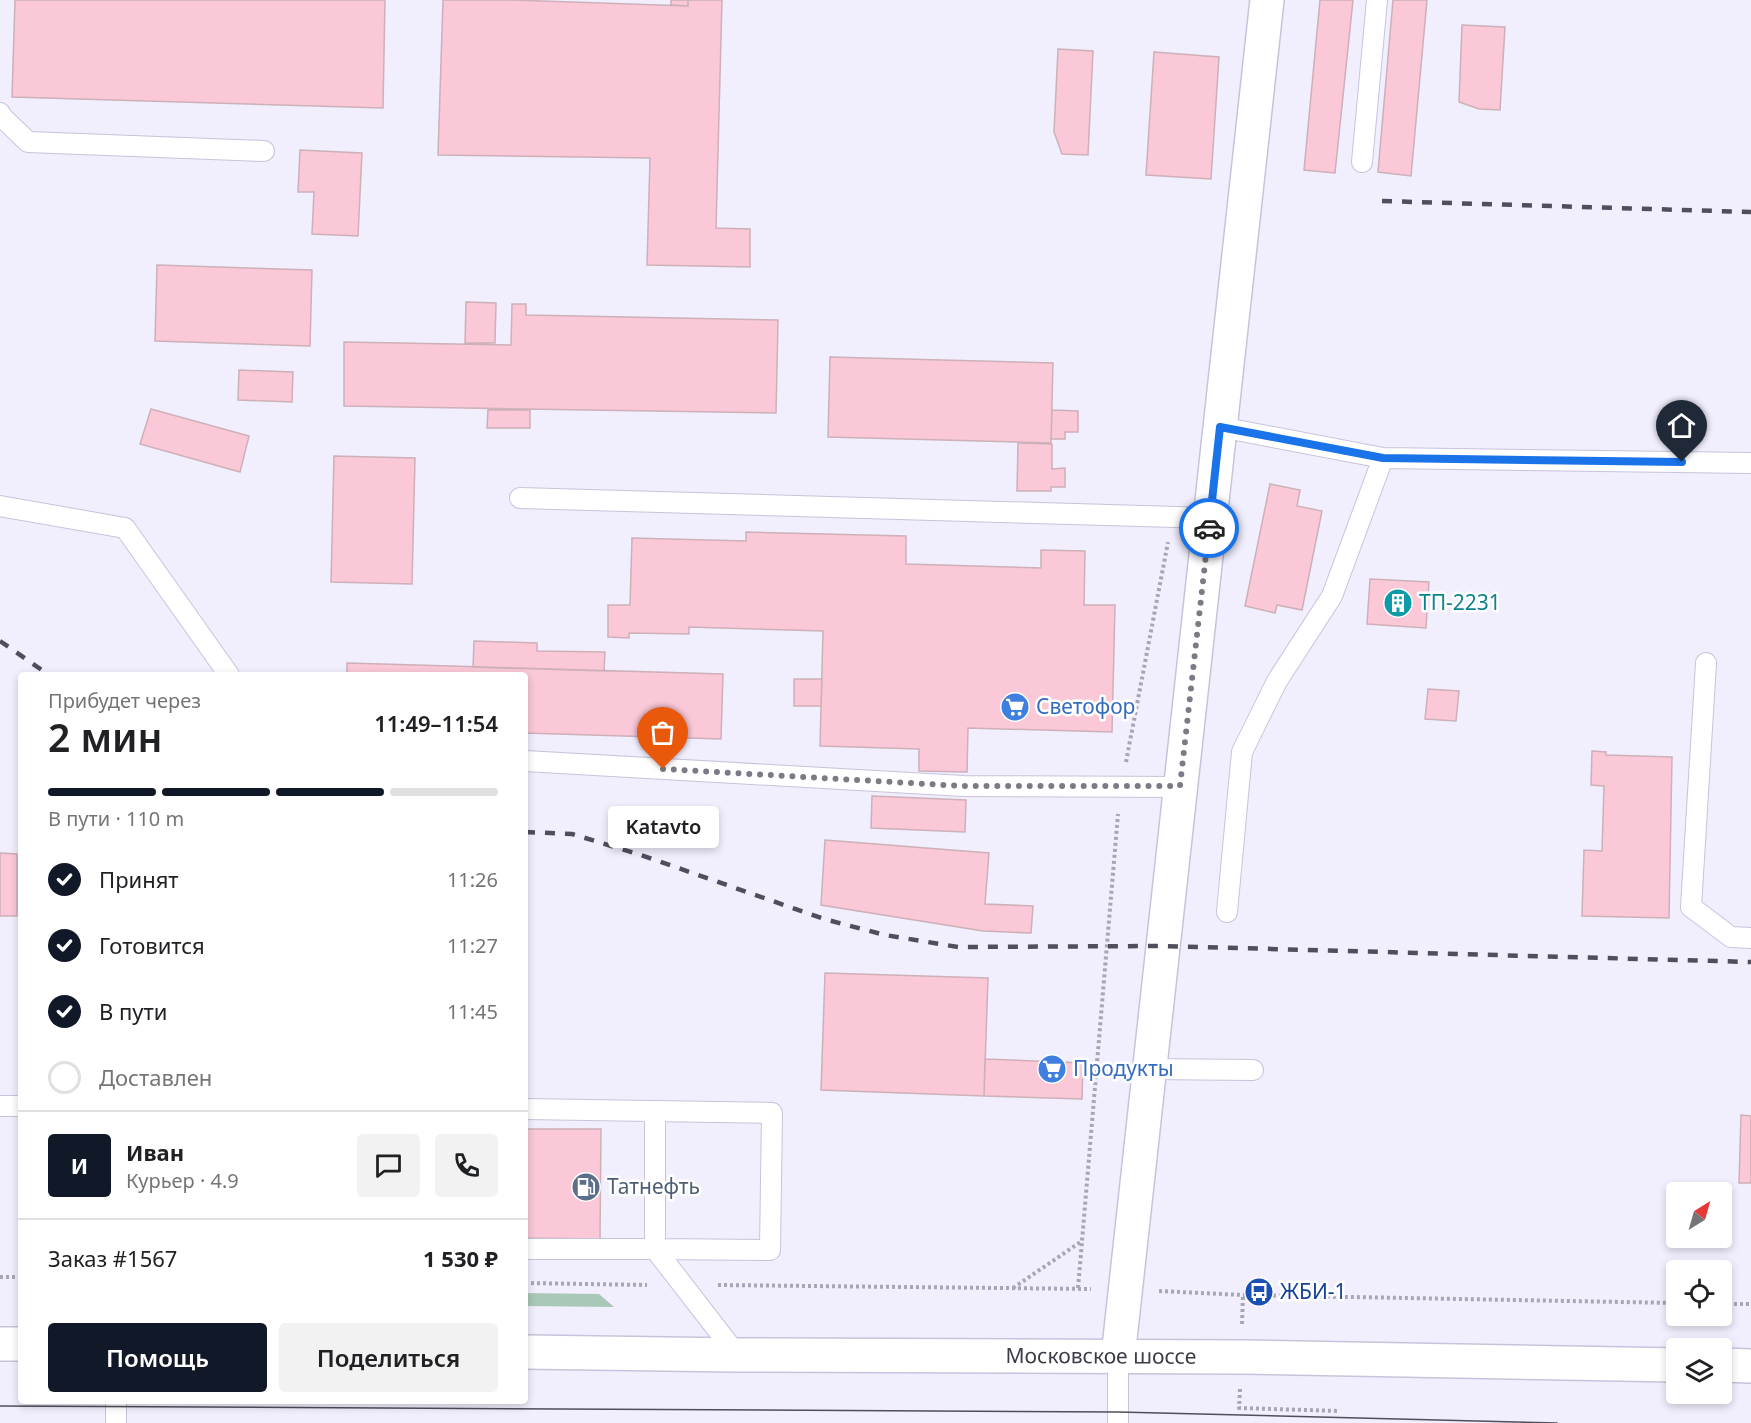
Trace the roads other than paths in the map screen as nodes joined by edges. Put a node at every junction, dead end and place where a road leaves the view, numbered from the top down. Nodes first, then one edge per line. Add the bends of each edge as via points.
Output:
1 (1267, 0) edge
2 (1377, 0) edge
3 (0, 113) edge
4 (264, 151) dead end
5 (1362, 162) dead end
6 (1220, 427) junction
7 (1383, 458) junction
8 (1751, 463) edge
9 (520, 498) dead end
10 (0, 506) edge
11 (1210, 518) junction
12 (1706, 663) dead end
13 (227, 672) edge
14 (528, 761) edge
15 (1180, 786) junction
16 (1227, 912) dead end
17 (1751, 938) edge
18 (1149, 1069) junction
19 (1253, 1071) dead end
20 (0, 1106) edge
21 (18, 1106) edge
22 (528, 1109) edge
23 (655, 1112) junction
24 (528, 1249) edge
25 (655, 1249) junction
26 (0, 1344) edge
27 (18, 1344) edge
28 (528, 1352) edge
29 (737, 1355) junction
30 (1118, 1357) junction
31 (1666, 1365) edge
32 (1732, 1365) edge
33 (1751, 1366) edge
34 (116, 1404) edge
35 (116, 1423) edge
36 (1118, 1423) edge

1 - 6 main road
2 - 5 lane
3 - 4 lane via 28,142
6 - 7 lane
6 - 11 main road
7 - 8 lane
7 - 16 lane via 1332,596 1277,681 1242,752
9 - 11 lane
10 - 13 lane via 125,528
11 - 15 main road
12 - 17 lane via 1691,907 1731,937
14 - 15 lane via 963,786
15 - 18 main road
18 - 19 lane
18 - 30 main road
20 - 21 lane
22 - 23 lane
23 - 25 lane
23 - 25 lane via 772,1113 770,1250
24 - 25 lane
25 - 29 lane
26 - 27 main road
28 - 29 main road, Московское шоссе
29 - 30 main road, Московское шоссе
30 - 31 main road, Московское шоссе
30 - 36 lane
32 - 33 main road
34 - 35 lane

